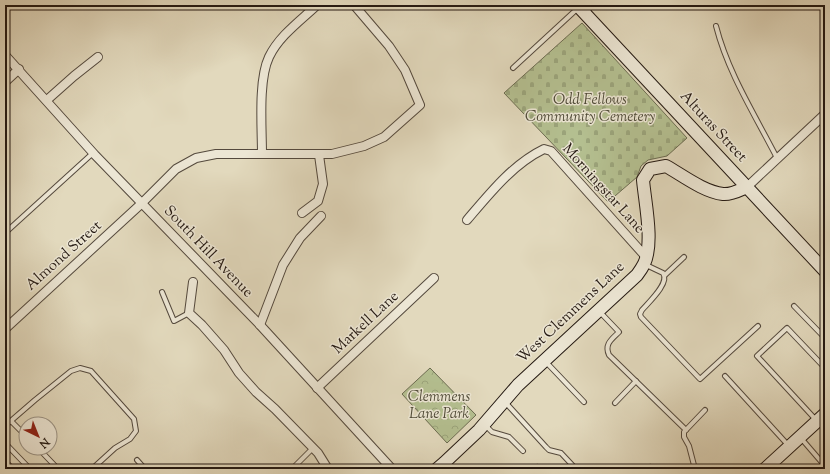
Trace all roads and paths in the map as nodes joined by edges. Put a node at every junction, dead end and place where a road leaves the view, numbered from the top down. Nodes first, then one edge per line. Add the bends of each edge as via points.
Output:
1 (317, 5) edge
2 (354, 5) edge
3 (584, 7) edge
4 (716, 26) dead end
5 (5, 55) edge
6 (98, 57) dead end
7 (513, 68) dead end
8 (19, 69) junction
9 (5, 82) edge
10 (47, 100) junction
11 (825, 114) edge
12 (93, 153) junction
13 (262, 154) junction
14 (319, 155) junction
15 (777, 158) junction
16 (747, 187) junction
17 (141, 204) junction
18 (302, 213) dead end
19 (321, 216) dead end
20 (467, 220) dead end
21 (5, 233) edge
22 (684, 257) dead end
23 (645, 261) junction
24 (825, 271) edge
25 (665, 275) junction
26 (434, 278) dead end
27 (193, 282) dead end
28 (162, 292) dead end
29 (794, 306) dead end
30 (598, 311) junction
31 (189, 313) junction
32 (260, 325) junction
33 (758, 326) dead end
34 (5, 328) edge
35 (825, 338) edge
36 (545, 360) junction
37 (825, 368) edge
38 (725, 376) dead end
39 (636, 381) junction
40 (317, 388) junction
41 (504, 400) junction
42 (584, 402) dead end
43 (615, 403) dead end
44 (705, 410) dead end
45 (821, 417) edge
46 (11, 421) junction
47 (484, 424) junction
48 (5, 426) edge
49 (18, 428) edge
50 (686, 430) junction
51 (800, 437) junction
52 (5, 443) edge
53 (789, 447) junction
54 (314, 448) junction
55 (524, 451) dead end
56 (46, 456) edge
57 (137, 460) dead end
58 (5, 461) edge
59 (825, 466) edge
60 (444, 467) edge
61 (771, 467) edge
62 (325, 468) edge
63 (13, 469) edge
64 (30, 469) edge
65 (58, 469) edge
66 (92, 469) edge
67 (145, 469) edge
68 (215, 469) edge
69 (223, 469) edge
70 (292, 469) edge
71 (392, 469) edge
72 (576, 469) edge
73 (695, 469) edge

1 - 13 street via 282,37 265,67
2 - 14 street, Almond Street via 401,64 420,104 384,137 364,146
3 - 7 lane
3 - 16 street, Alturas Street
4 - 15 lane via 732,74
5 - 8 street, South Hill Avenue
6 - 10 street
8 - 9 street
8 - 10 street, South Hill Avenue
10 - 12 street, South Hill Avenue
11 - 15 street, West Clemmens Lane
12 - 17 street, South Hill Avenue
12 - 21 lane
13 - 14 street, Almond Street
13 - 17 street, Almond Street via 216,154 196,158 176,169
14 - 18 street via 323,184 318,201
15 - 16 street, West Clemmens Lane
16 - 23 street, West Clemmens Lane via 724,194 709,190 666,166 650,169 643,180 649,237
16 - 24 street, Alturas Street
17 - 32 street, South Hill Avenue
17 - 34 street, Almond Street
19 - 32 street via 300,238 283,265
20 - 23 street, Morningstar Lane via 496,186 531,155 544,149 551,151
22 - 25 lane
23 - 25 lane
23 - 30 street, West Clemmens Lane via 638,275
25 - 33 lane via 664,284 640,314 641,317 700,379
26 - 40 street, Markell Lane
27 - 31 street
28 - 31 lane via 174,322
29 - 35 lane
30 - 36 street, West Clemmens Lane
30 - 39 lane via 620,332 609,342 607,350
31 - 54 street via 224,350 239,373 256,392
32 - 40 street, South Hill Avenue
36 - 41 street, West Clemmens Lane
36 - 42 lane
37 - 45 lane via 787,328 756,356
38 - 53 lane
39 - 43 lane
39 - 50 lane
40 - 71 street, South Hill Avenue
41 - 47 street, West Clemmens Lane
41 - 72 lane via 549,450 561,454
44 - 50 lane
45 - 51 street
46 - 48 lane
46 - 49 lane
46 - 66 lane via 71,372 80,368 91,371 134,419 136,431
47 - 55 lane via 492,432 509,437
47 - 60 street, West Clemmens Lane
50 - 73 lane via 684,437
51 - 53 street
51 - 59 lane
52 - 64 lane
53 - 61 street
54 - 62 street
54 - 70 lane
56 - 65 lane
57 - 67 lane
58 - 63 lane
68 - 69 lane

